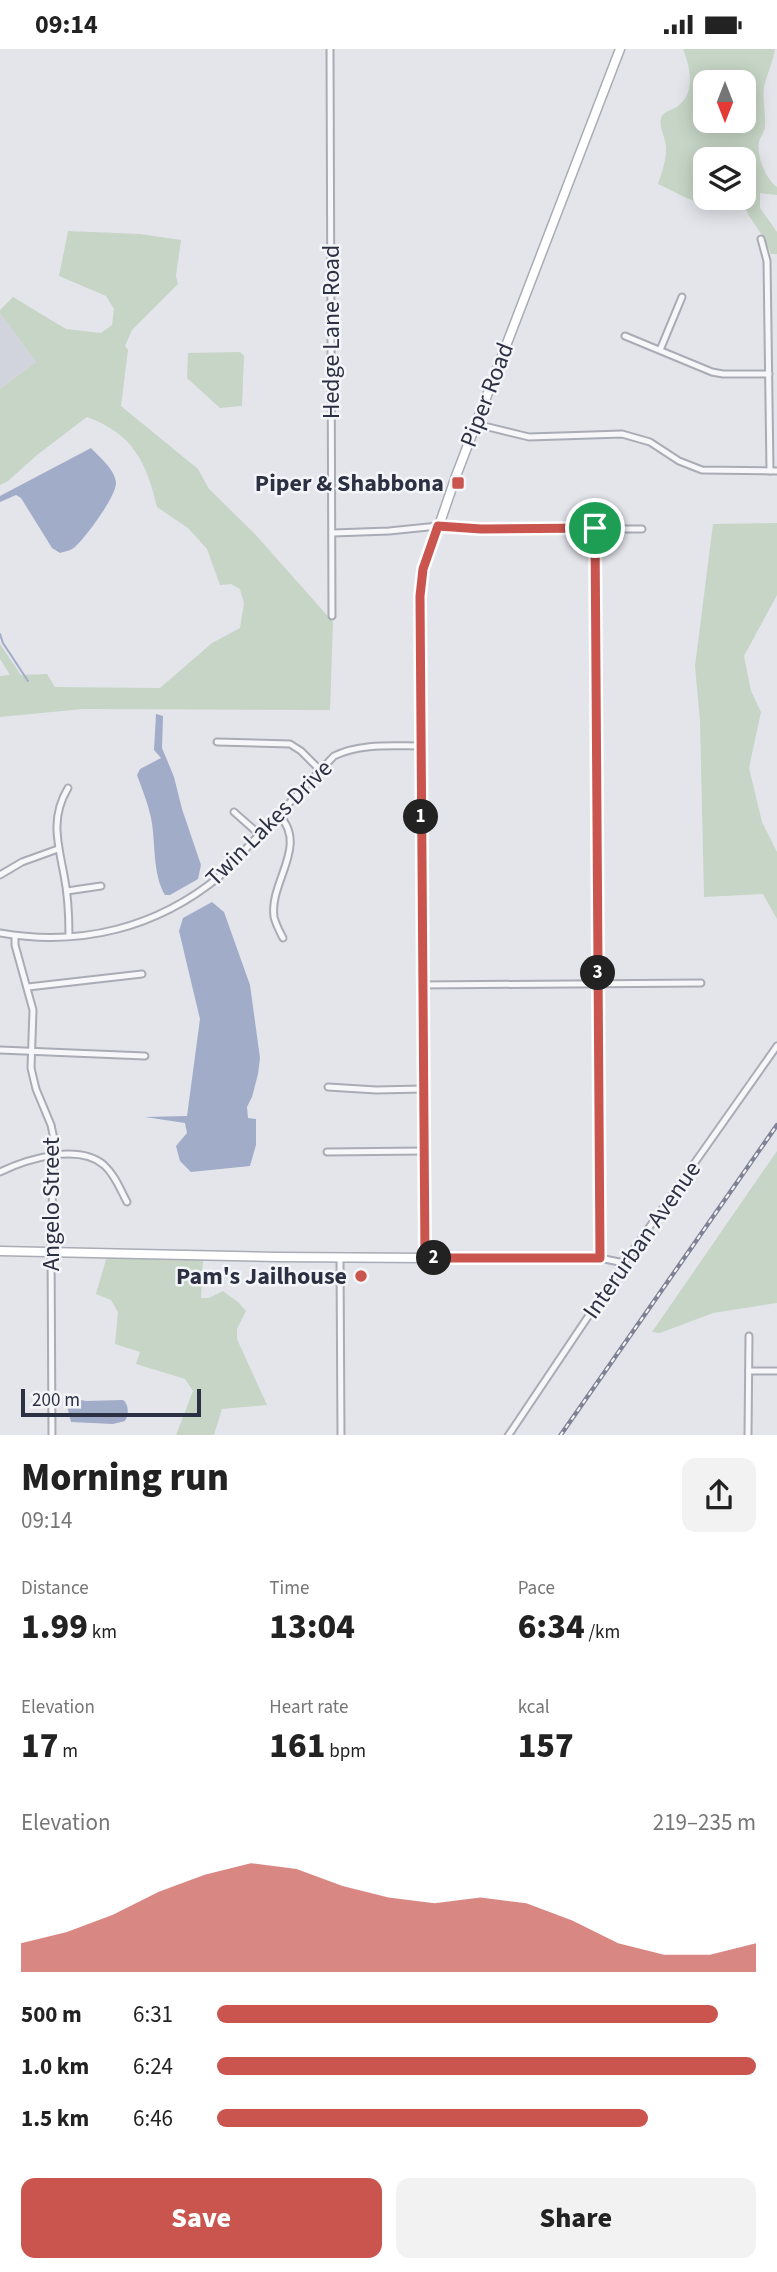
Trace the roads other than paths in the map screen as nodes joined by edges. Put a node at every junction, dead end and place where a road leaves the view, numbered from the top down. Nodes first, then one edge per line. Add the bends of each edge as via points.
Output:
1 (330, 49) edge
2 (620, 49) edge
3 (761, 239) dead end
4 (682, 297) dead end
5 (625, 336) dead end
6 (660, 350) junction
7 (769, 374) junction
8 (476, 424) junction
9 (770, 471) junction
10 (777, 471) edge
11 (438, 526) junction
12 (595, 528) junction
13 (642, 530) dead end
14 (333, 533) junction
15 (332, 616) dead end
16 (217, 743) dead end
17 (421, 746) junction
18 (320, 770) junction
19 (68, 789) dead end
20 (234, 812) dead end
21 (279, 815) junction
22 (260, 835) junction
23 (58, 849) junction
24 (0, 875) edge
25 (101, 886) dead end
26 (67, 891) junction
27 (0, 933) edge
28 (15, 936) junction
29 (69, 936) junction
30 (283, 938) dead end
31 (142, 974) dead end
32 (701, 982) dead end
33 (598, 984) junction
34 (422, 985) junction
35 (28, 987) junction
36 (777, 1046) edge
37 (0, 1050) edge
38 (31, 1052) junction
39 (145, 1056) dead end
40 (328, 1087) dead end
41 (423, 1089) junction
42 (424, 1151) junction
43 (327, 1152) dead end
44 (54, 1155) junction
45 (0, 1172) edge
46 (127, 1202) dead end
47 (0, 1251) edge
48 (51, 1252) junction
49 (340, 1258) junction
50 (425, 1258) junction
51 (600, 1258) junction
52 (624, 1263) junction
53 (749, 1336) dead end
54 (748, 1371) junction
55 (777, 1371) edge
56 (52, 1435) edge
57 (341, 1435) edge
58 (509, 1435) edge
59 (748, 1435) edge

1 - 14 street, Hedge Lane Road
2 - 8 street, Piper Road
3 - 7 street via 768,261
4 - 6 street
5 - 6 street
6 - 7 street via 712,372
7 - 9 street
8 - 9 street via 529,437 632,435 702,470
8 - 11 street, Piper Road
9 - 10 street
11 - 12 street
11 - 14 street
11 - 17 street, Piper Road via 420,588
12 - 13 street
12 - 33 street
14 - 15 street, Hedge Lane Road
16 - 18 street via 294,743
17 - 18 street, Twin Lakes Drive via 349,750 334,756
17 - 34 street, Piper Road
18 - 21 street, Twin Lakes Drive
19 - 23 street via 58,811
20 - 22 street
21 - 22 street, Twin Lakes Drive
21 - 30 street via 289,827 291,839 274,915
22 - 29 street, Twin Lakes Drive via 220,876 175,909 127,928
23 - 24 street
23 - 26 street
25 - 26 street
26 - 29 street
27 - 28 street, Twin Lakes Drive
28 - 29 street, Twin Lakes Drive
28 - 35 street, Angelo Street
31 - 35 street
32 - 33 street
33 - 34 street
33 - 51 street
34 - 41 street, Piper Road
35 - 38 street, Angelo Street via 33,1018
36 - 52 street, Interurban Avenue
37 - 38 street
38 - 39 street
38 - 44 street, Angelo Street via 34,1079 53,1132
40 - 41 street
41 - 42 street, Piper Road
42 - 43 street
42 - 50 street, Piper Road
44 - 45 street
44 - 46 street via 96,1159 113,1174
44 - 48 street, Angelo Street
47 - 48 street
48 - 49 street
48 - 56 street, Angelo Street
49 - 50 street
49 - 57 street
50 - 51 street
51 - 52 street
52 - 58 street, Interurban Avenue
53 - 54 street
54 - 55 street
54 - 59 street

